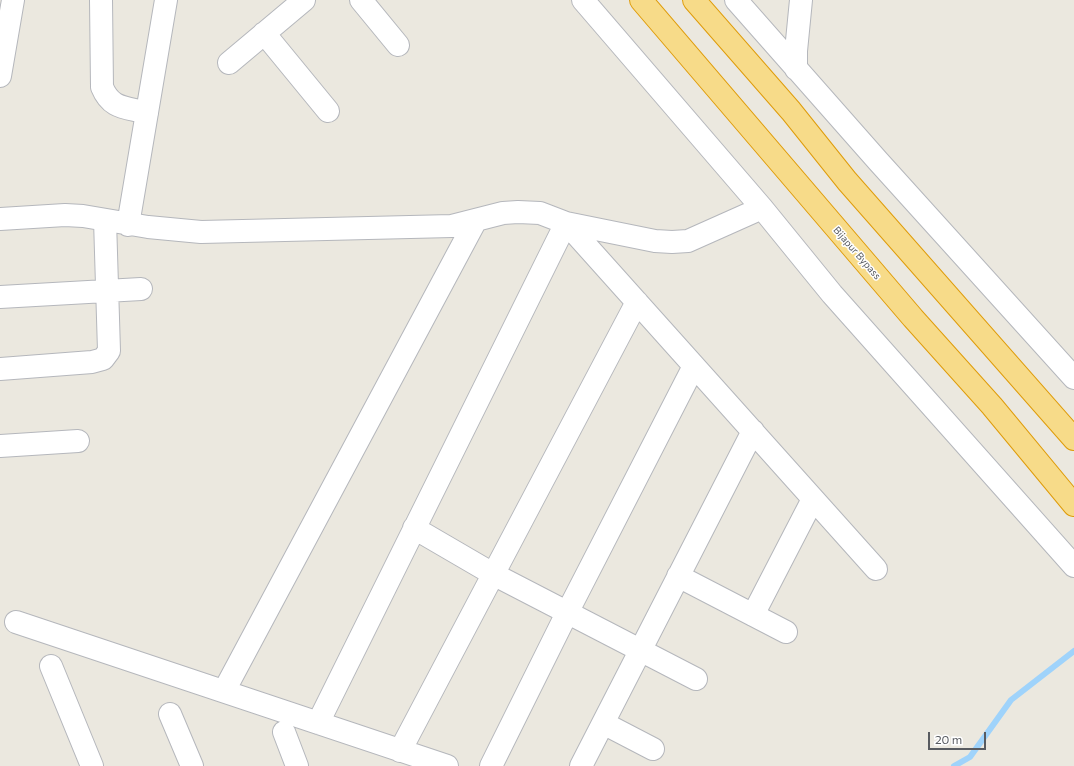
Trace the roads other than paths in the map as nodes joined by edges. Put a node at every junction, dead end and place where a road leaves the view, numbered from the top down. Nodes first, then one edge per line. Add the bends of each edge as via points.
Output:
1 (13, 0) edge
2 (102, 0) edge
3 (166, 0) edge
4 (304, 0) edge
5 (361, 0) edge
6 (583, 0) edge
7 (641, 0) edge
8 (694, 0) edge
9 (736, 0) edge
10 (801, 0) edge
11 (264, 33) junction
12 (398, 45) dead end
13 (229, 63) dead end
14 (796, 69) junction
15 (0, 76) edge
16 (328, 111) dead end
17 (147, 113) junction
18 (762, 208) junction
19 (0, 219) edge
20 (105, 220) junction
21 (476, 220) junction
22 (566, 223) junction
23 (128, 225) junction
24 (141, 289) dead end
25 (106, 291) junction
26 (0, 297) edge
27 (637, 302) junction
28 (694, 366) junction
29 (0, 369) edge
30 (1074, 378) edge
31 (753, 431) junction
32 (1074, 439) edge
33 (78, 441) dead end
34 (0, 446) edge
35 (813, 499) junction
36 (1074, 505) edge
37 (414, 528) junction
38 (1074, 566) edge
39 (876, 569) dead end
40 (493, 574) junction
41 (678, 576) junction
42 (567, 613) junction
43 (753, 615) junction
44 (16, 622) dead end
45 (786, 632) dead end
46 (640, 650) junction
47 (51, 666) dead end
48 (696, 679) dead end
49 (224, 691) junction
50 (170, 714) dead end
51 (318, 723) junction
52 (602, 723) junction
53 (284, 732) dead end
54 (653, 749) dead end
55 (410, 757) edge
56 (92, 766) edge
57 (192, 766) edge
58 (297, 766) edge
59 (447, 766) edge
60 (491, 766) edge
61 (581, 766) edge

1 - 15 street
2 - 17 street via 102,87 106,97 114,104
3 - 17 street
4 - 11 street
5 - 12 street
6 - 18 street
7 - 36 highway, Bijapur Bypass via 913,318 992,406
8 - 32 highway via 791,111 847,181
9 - 14 street
10 - 14 street
11 - 13 street
11 - 16 street
14 - 30 street
17 - 23 street
18 - 22 street via 688,241 655,241
18 - 38 street via 832,294
19 - 20 street via 65,215
20 - 23 street
20 - 25 street
21 - 22 street via 518,212 540,213
21 - 23 street via 434,227 201,232
21 - 49 street
22 - 27 street
22 - 37 street
24 - 25 street
25 - 26 street
25 - 29 street via 108,351 103,359
27 - 28 street
27 - 40 street
28 - 31 street
28 - 42 street
31 - 35 street
31 - 41 street
33 - 34 street
35 - 39 street
35 - 43 street
37 - 40 street
37 - 51 street
40 - 42 street
40 - 55 street
41 - 43 street
41 - 46 street
42 - 46 street
42 - 60 street
43 - 45 street
44 - 49 street
46 - 48 street
46 - 52 street
47 - 56 street
49 - 51 street
50 - 57 street
51 - 55 street
52 - 54 street
52 - 61 street
53 - 58 street
55 - 59 street

